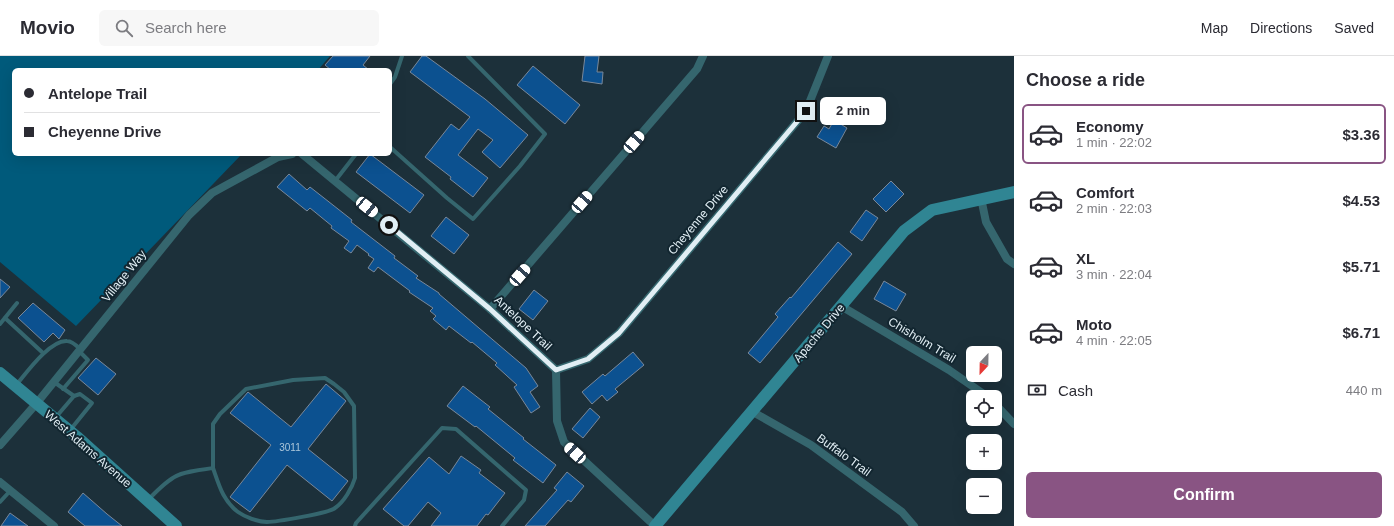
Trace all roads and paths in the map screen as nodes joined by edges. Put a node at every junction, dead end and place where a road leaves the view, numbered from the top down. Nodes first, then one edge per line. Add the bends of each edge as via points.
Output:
1 (402, 56) edge
2 (468, 56) edge
3 (703, 56) edge
4 (828, 56) edge
5 (392, 81) edge
6 (392, 149) edge
7 (283, 156) edge
8 (304, 156) edge
9 (354, 156) edge
10 (335, 181) junction
11 (1014, 192) edge
12 (981, 198) junction
13 (1014, 264) edge
14 (17, 303) dead end
15 (842, 306) junction
16 (490, 309) junction
17 (5, 318) junction
18 (0, 324) edge
19 (80, 350) junction
20 (43, 353) junction
21 (556, 370) junction
22 (0, 373) edge
23 (53, 382) junction
24 (15, 386) junction
25 (63, 390) junction
26 (978, 390) edge
27 (74, 396) junction
28 (36, 404) junction
29 (1002, 411) edge
30 (753, 412) junction
31 (55, 419) junction
32 (1014, 424) edge
33 (69, 431) junction
34 (0, 446) edge
35 (213, 468) junction
36 (0, 482) edge
37 (10, 490) junction
38 (147, 500) junction
39 (0, 502) edge
40 (54, 526) edge
41 (176, 526) edge
42 (355, 526) edge
43 (502, 526) edge
44 (655, 526) edge
45 (914, 526) edge

1 - 5 lane
2 - 6 lane via 545,134 520,166 473,218
3 - 16 street via 697,69
4 - 21 street, Cheyenne Drive via 806,111 619,333 588,359
7 - 19 street, Village Way via 212,193 189,215
8 - 10 street, Antelope Trail
9 - 10 lane
10 - 16 street, Antelope Trail
11 - 12 street, Apache Drive
12 - 13 street via 986,222 1007,260
12 - 15 street, Apache Drive via 932,210 904,231
14 - 17 lane
15 - 26 street, Chisholm Trail
15 - 30 street, Apache Drive
16 - 21 street, Antelope Trail
17 - 18 lane
17 - 20 lane
19 - 20 lane via 65,340
19 - 23 street, Village Way
19 - 25 lane via 88,360
20 - 24 lane
21 - 44 street via 557,421 564,442
22 - 24 street, West Adams Avenue
23 - 25 lane
23 - 28 street, Village Way
24 - 28 street, West Adams Avenue
25 - 27 lane
27 - 31 lane
27 - 33 lane via 80,394 92,403
28 - 31 street, West Adams Avenue
28 - 34 street, Village Way
29 - 32 street
30 - 44 street, Apache Drive
30 - 45 street, Buffalo Trail via 811,445 902,512
31 - 33 street, West Adams Avenue
33 - 38 street, West Adams Avenue
35 - 35 lane via 228,504 252,519 266,522 335,509 353,486 355,478 354,406 344,392 325,378 293,380 246,389 213,424
35 - 38 lane via 173,476
36 - 37 street
37 - 39 lane
37 - 40 street
38 - 41 street, West Adams Avenue
42 - 43 lane via 442,428 456,429 526,490 524,500

